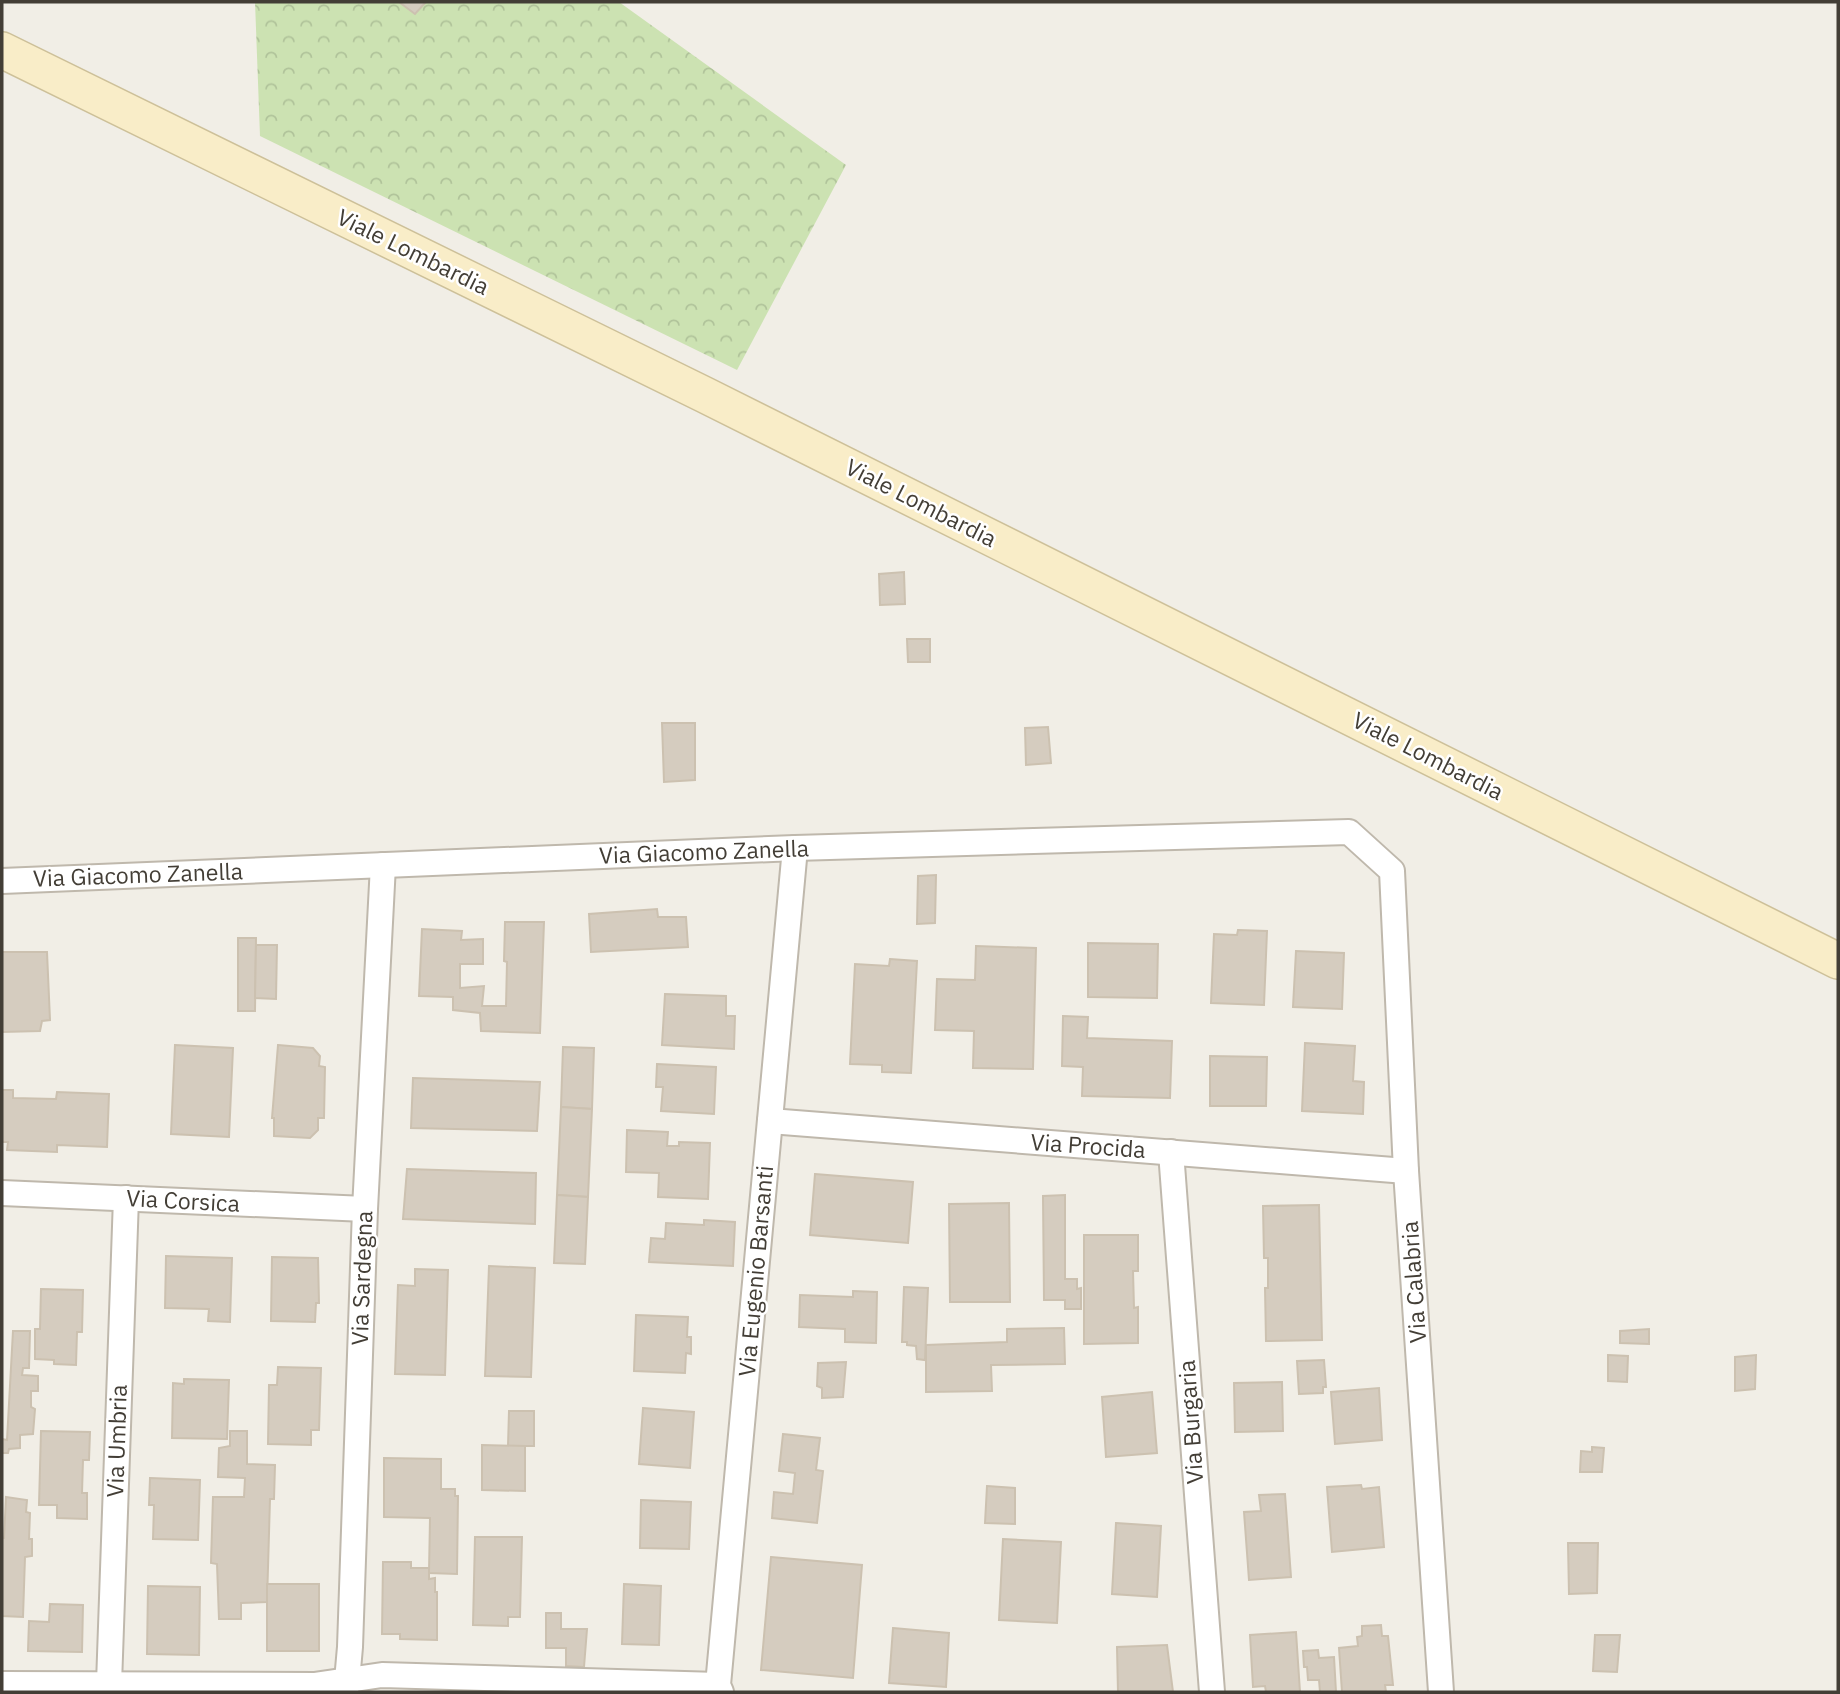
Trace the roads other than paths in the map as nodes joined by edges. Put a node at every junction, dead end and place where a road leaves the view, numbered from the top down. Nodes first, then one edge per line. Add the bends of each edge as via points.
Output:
1 (2, 50) edge
2 (795, 848) junction
3 (383, 865) junction
4 (1392, 871) joint
5 (2, 881) edge
6 (1783, 933) junction
7 (1838, 941) edge
8 (1838, 961) edge
9 (770, 1121) junction
10 (1171, 1152) junction
11 (1406, 1171) junction
12 (2, 1193) edge
13 (126, 1198) junction
14 (365, 1209) junction
15 (2, 1684) edge
16 (108, 1684) junction
17 (347, 1686) edge
18 (63, 1688) edge
19 (720, 1689) edge
20 (1212, 1692) edge
21 (1441, 1692) edge

1 - 6 main road, Viale Lombardia
2 - 3 street, Via Giacomo Zanella
2 - 4 street, Via Giacomo Zanella via 1349,832
2 - 9 street, Via Eugenio Barsanti
3 - 5 street, Via Giacomo Zanella
3 - 14 street, Via Sardegna
4 - 11 street, Via Calabria
6 - 7 street
6 - 8 main road, Viale Lombardia
9 - 10 street, Via Procida
9 - 19 street, Via Eugenio Barsanti
10 - 11 street, Via Procida
10 - 20 street, Via Burgaria
11 - 21 street, Via Calabria
12 - 13 street, Via Corsica
13 - 14 street, Via Corsica
13 - 16 street, Via Umbria
14 - 17 street, Via Sardegna
15 - 18 street
16 - 17 street
16 - 18 street
17 - 19 street via 382,1675

